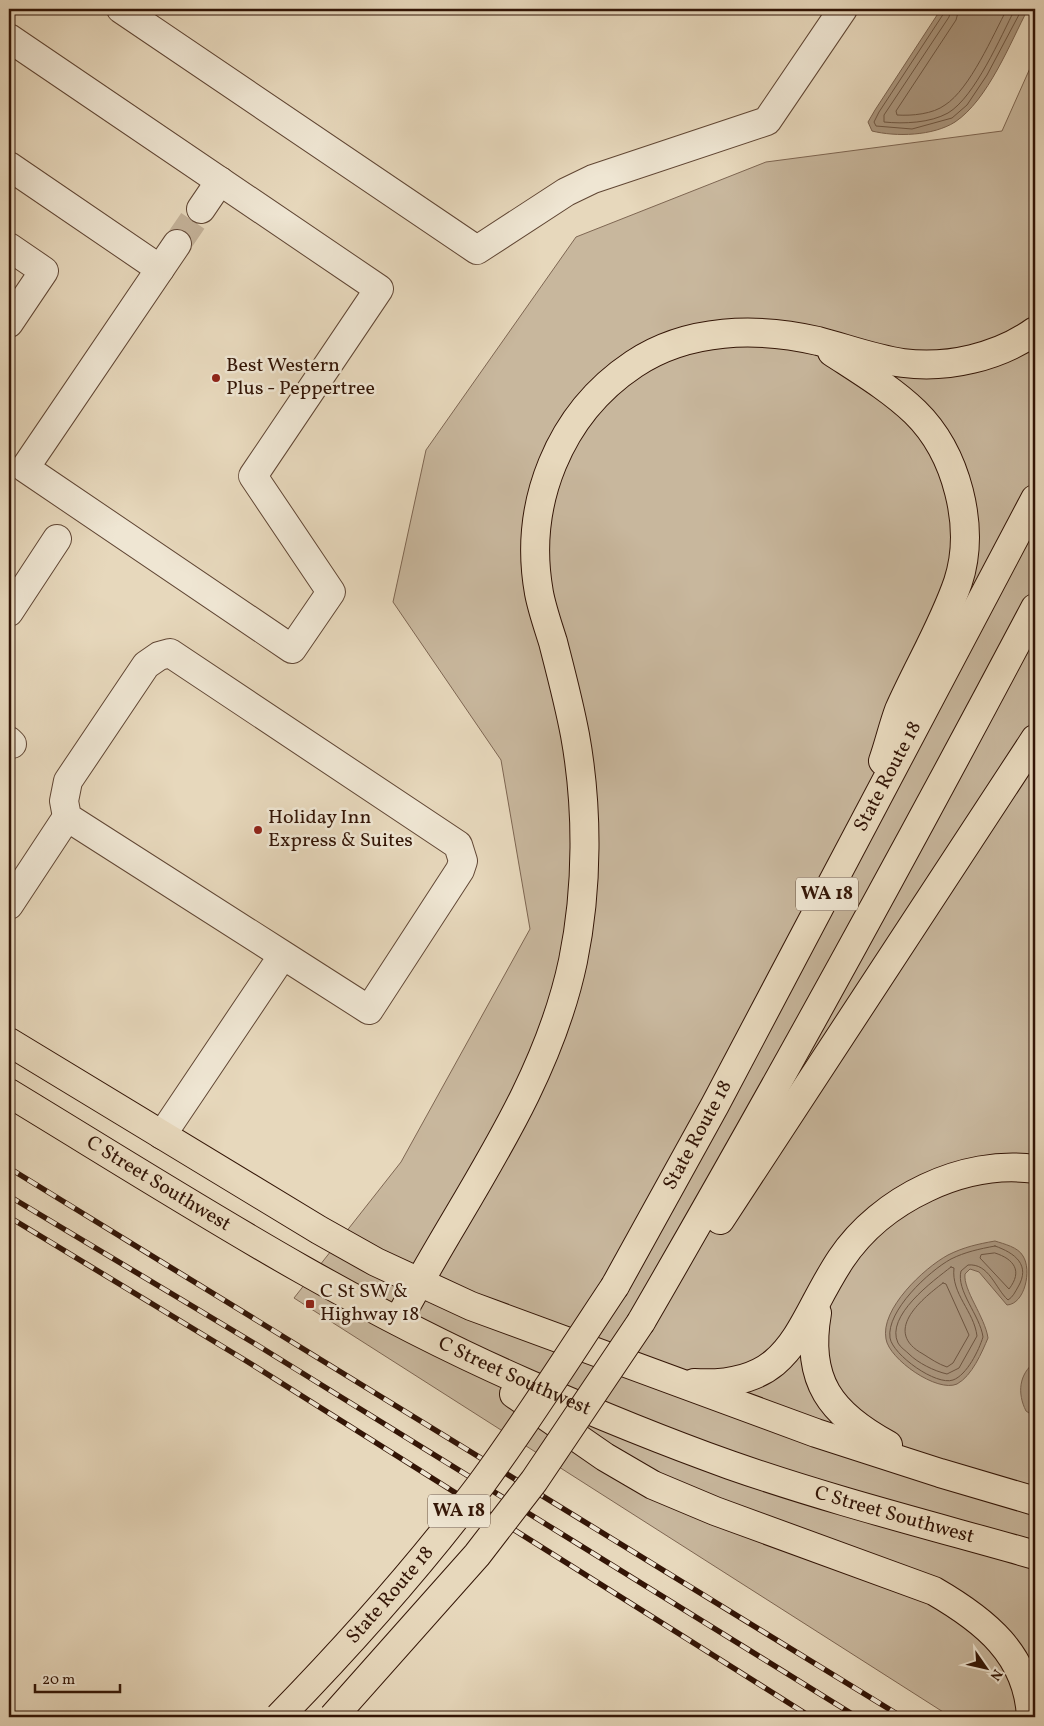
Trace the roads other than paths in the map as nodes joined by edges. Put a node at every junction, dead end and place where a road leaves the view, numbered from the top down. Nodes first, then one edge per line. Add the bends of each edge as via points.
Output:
1 (121, 9) edge
2 (843, 9) edge
3 (9, 38) edge
4 (9, 166) edge
5 (220, 181) junction
6 (201, 209) tunnel mouth
7 (177, 244) tunnel mouth
8 (9, 247) edge
9 (160, 269) junction
10 (9, 323) edge
11 (1035, 331) edge
12 (814, 340) junction
13 (1035, 499) edge
14 (57, 539) dead end
15 (1035, 608) edge
16 (9, 612) edge
17 (1035, 739) edge
18 (67, 817) junction
19 (864, 825) junction
20 (9, 905) edge
21 (283, 955) junction
22 (9, 1042) edge
23 (9, 1093) edge
24 (162, 1135) junction
25 (1035, 1169) edge
26 (418, 1283) junction
27 (820, 1297) junction
28 (398, 1321) junction
29 (642, 1322) junction
30 (455, 1350) junction
31 (674, 1381) junction
32 (940, 1473) junction
33 (1035, 1500) edge
34 (1035, 1555) edge
35 (279, 1717) edge
36 (333, 1717) edge
37 (1031, 1717) edge

1 - 2 lane via 477,250 566,192 593,179 767,121
3 - 5 lane
4 - 9 lane
5 - 6 lane
5 - 9 lane via 380,289 253,476 331,592 292,649 26,468
7 - 9 lane
8 - 10 lane via 44,271
11 - 12 main road via 994,353 955,362 903,363
12 - 19 main road via 894,394 930,430 961,495 965,527 958,580 945,615 899,711
12 - 26 main road via 740,332 678,341 655,350 607,384 582,411 561,443 545,479 536,520 539,594 576,738 584,840 583,886 574,958 562,1006 534,1078 486,1168
13 - 19 main road, State Route 18 / WA 18
14 - 16 lane
15 - 29 main road, State Route 18 / WA 18 via 842,966
17 - 29 main road via 708,1239
18 - 20 lane
18 - 21 lane
18 - 21 lane via 64,801 68,781 146,665 159,656 170,654 458,844 463,860 460,870 369,1010
19 - 35 main road, State Route 18 / WA 18, bridge via 615,1286 537,1405 481,1484 371,1618
21 - 24 lane
22 - 24 main road
23 - 28 main road, C Street Southwest via 240,1236
24 - 26 main road via 319,1230
25 - 27 main road via 1002,1168 972,1172 912,1196 859,1235 840,1260
26 - 28 main road
26 - 31 main road via 471,1306
27 - 31 main road via 796,1340 784,1355 764,1370 744,1380 716,1384
27 - 32 main road via 813,1349 818,1375 830,1399 847,1419 869,1434
28 - 30 main road, C Street Southwest
29 - 36 main road, State Route 18 / WA 18, bridge via 534,1481 477,1555
30 - 34 main road, C Street Southwest via 606,1417 730,1464
30 - 37 main road via 605,1457 653,1485 934,1592 966,1610 995,1634 1011,1655 1024,1681
31 - 32 main road via 816,1433
32 - 33 main road

